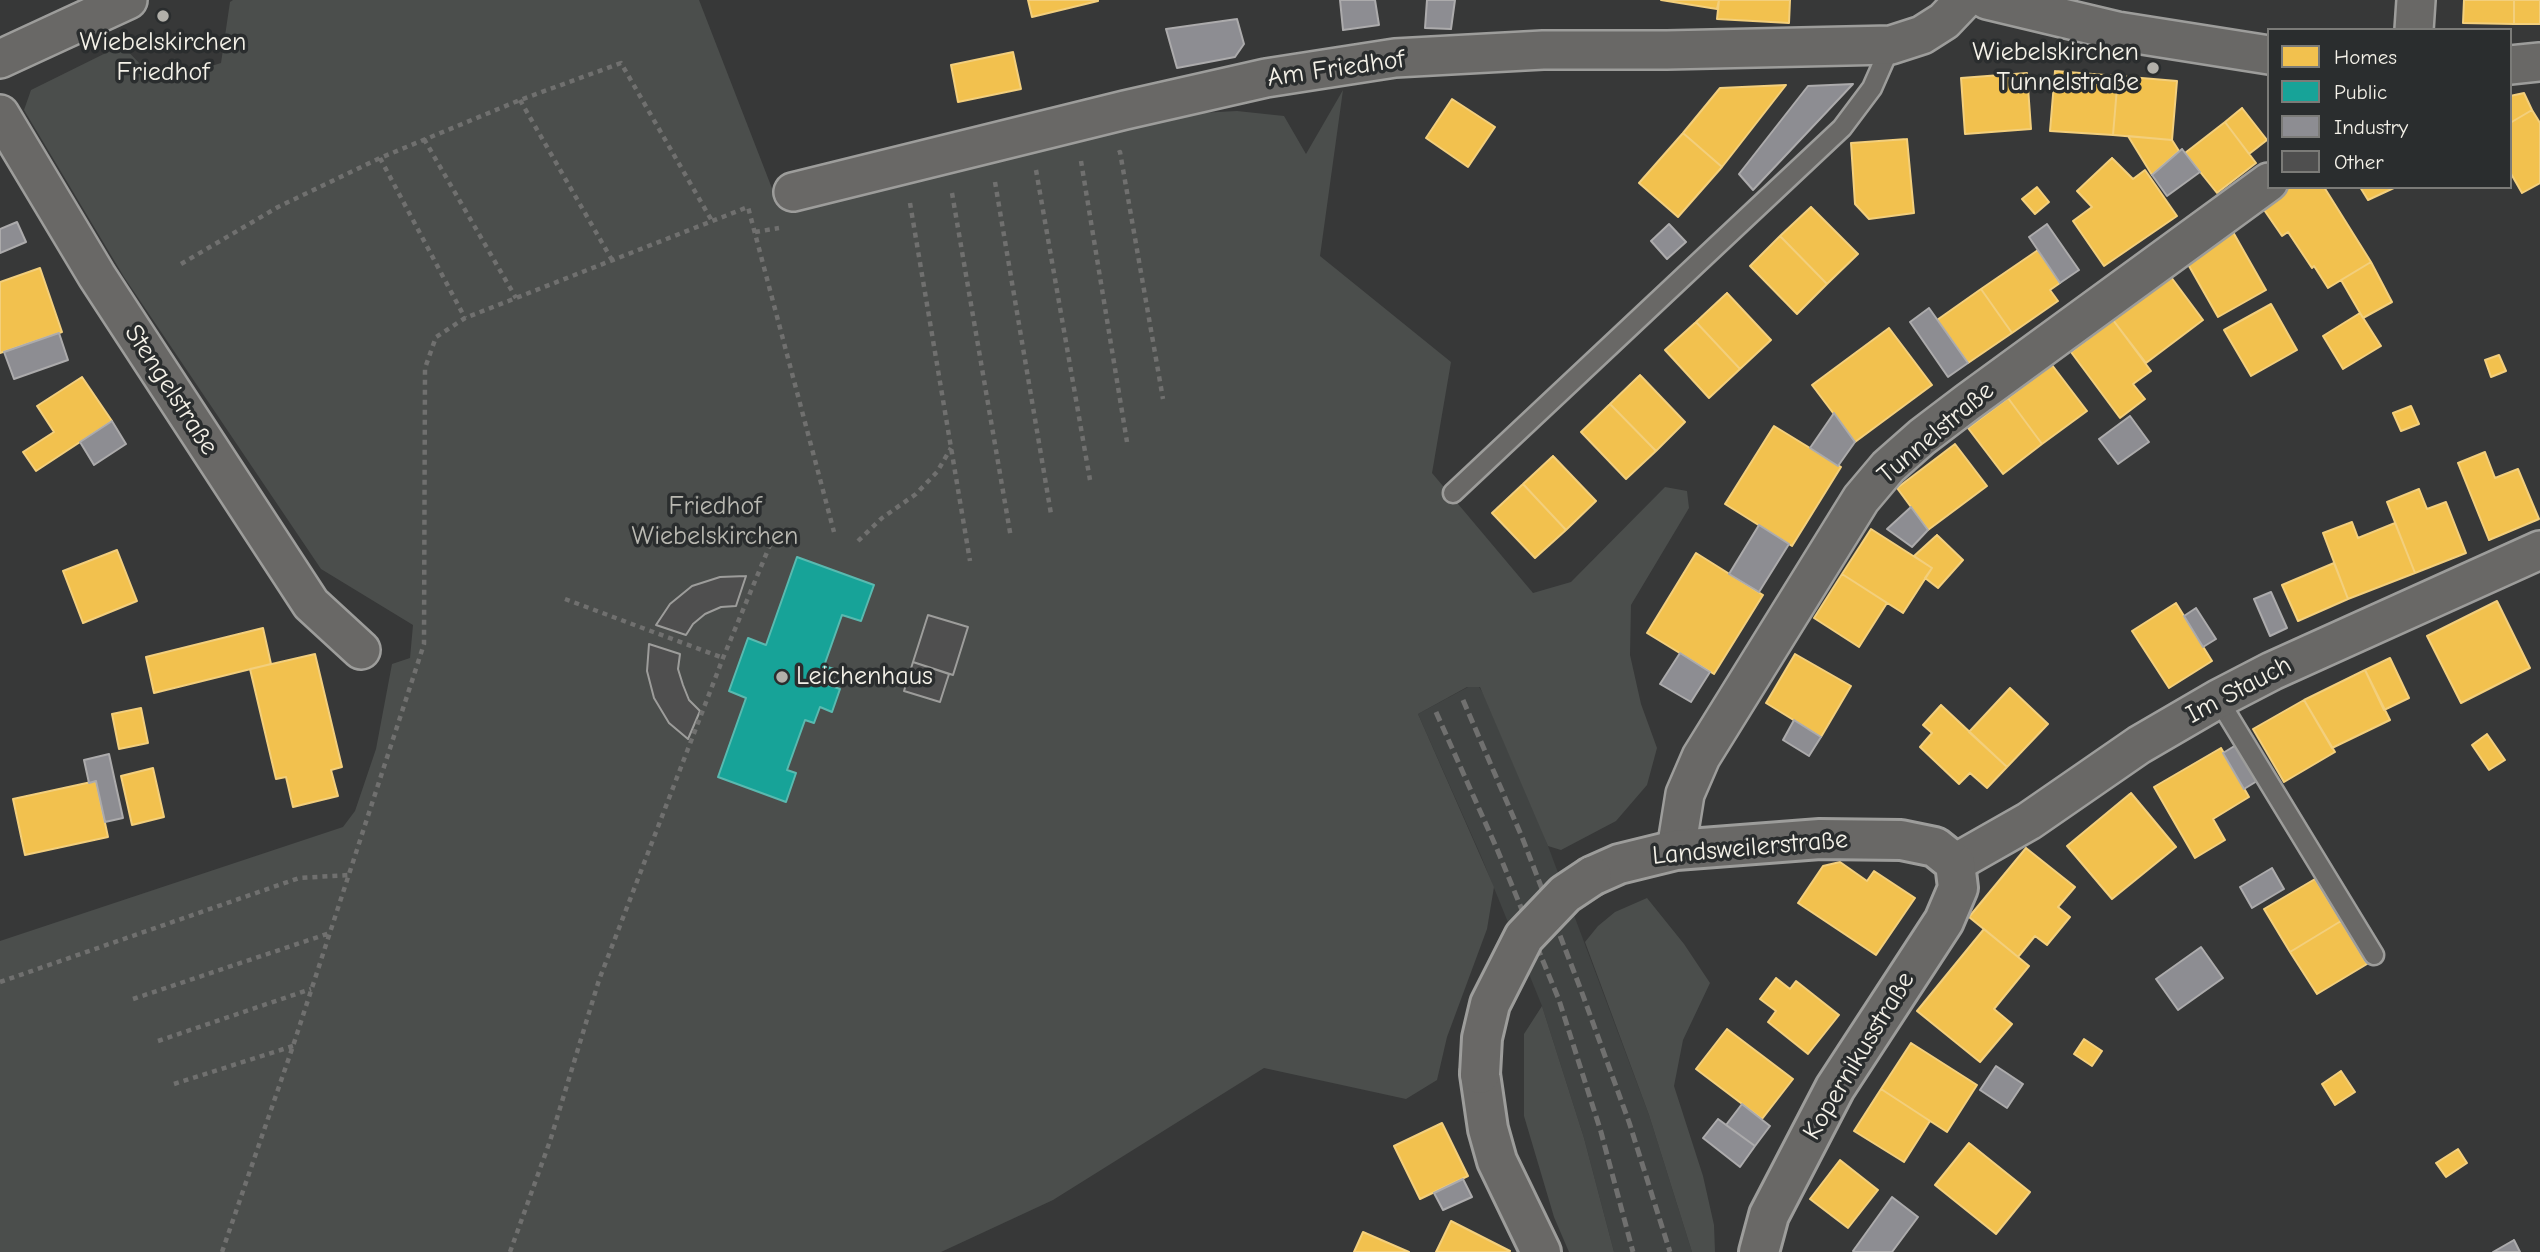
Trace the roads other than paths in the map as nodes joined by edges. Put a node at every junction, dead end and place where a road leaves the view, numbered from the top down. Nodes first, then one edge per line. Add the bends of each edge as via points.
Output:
1 (128, 0) edge
2 (1964, 0) edge
3 (2416, 0) edge
4 (2008, 3) edge
5 (2414, 28) edge
6 (1891, 45) junction
7 (2267, 55) edge
8 (0, 59) edge
9 (2540, 62) edge
10 (2512, 65) edge
11 (0, 114) edge
12 (2267, 183) edge
13 (793, 192) dead end
14 (1453, 493) dead end
15 (2540, 550) edge
16 (361, 650) dead end
17 (2218, 699) junction
18 (1676, 850) junction
19 (1955, 863) junction
20 (2374, 955) dead end
21 (1541, 1252) edge
22 (1759, 1252) edge

1 - 8 street
2 - 6 street, Am Friedhof via 1922,35
3 - 5 street
4 - 7 street via 2118,31
6 - 13 street, Am Friedhof via 1543,50 1395,58 1266,78
6 - 14 lane via 1872,88 1842,128
9 - 10 street
11 - 16 street, Stengelstraße via 97,276 311,604
12 - 18 street, Tunnelstraße via 1959,409 1888,467 1861,499 1701,757 1685,794
15 - 17 street, Im Stauch
17 - 19 street, Im Stauch via 2139,745 2029,821
17 - 20 lane
18 - 19 street, Landsweilerstraße via 1820,839 1901,839 1936,847
18 - 21 street, Landsweilerstraße, bridge via 1619,864 1565,894 1524,937 1490,1004 1480,1074 1488,1129 1497,1161
19 - 22 street, Kopernikusstraße via 1958,888 1944,921 1835,1087 1769,1215

